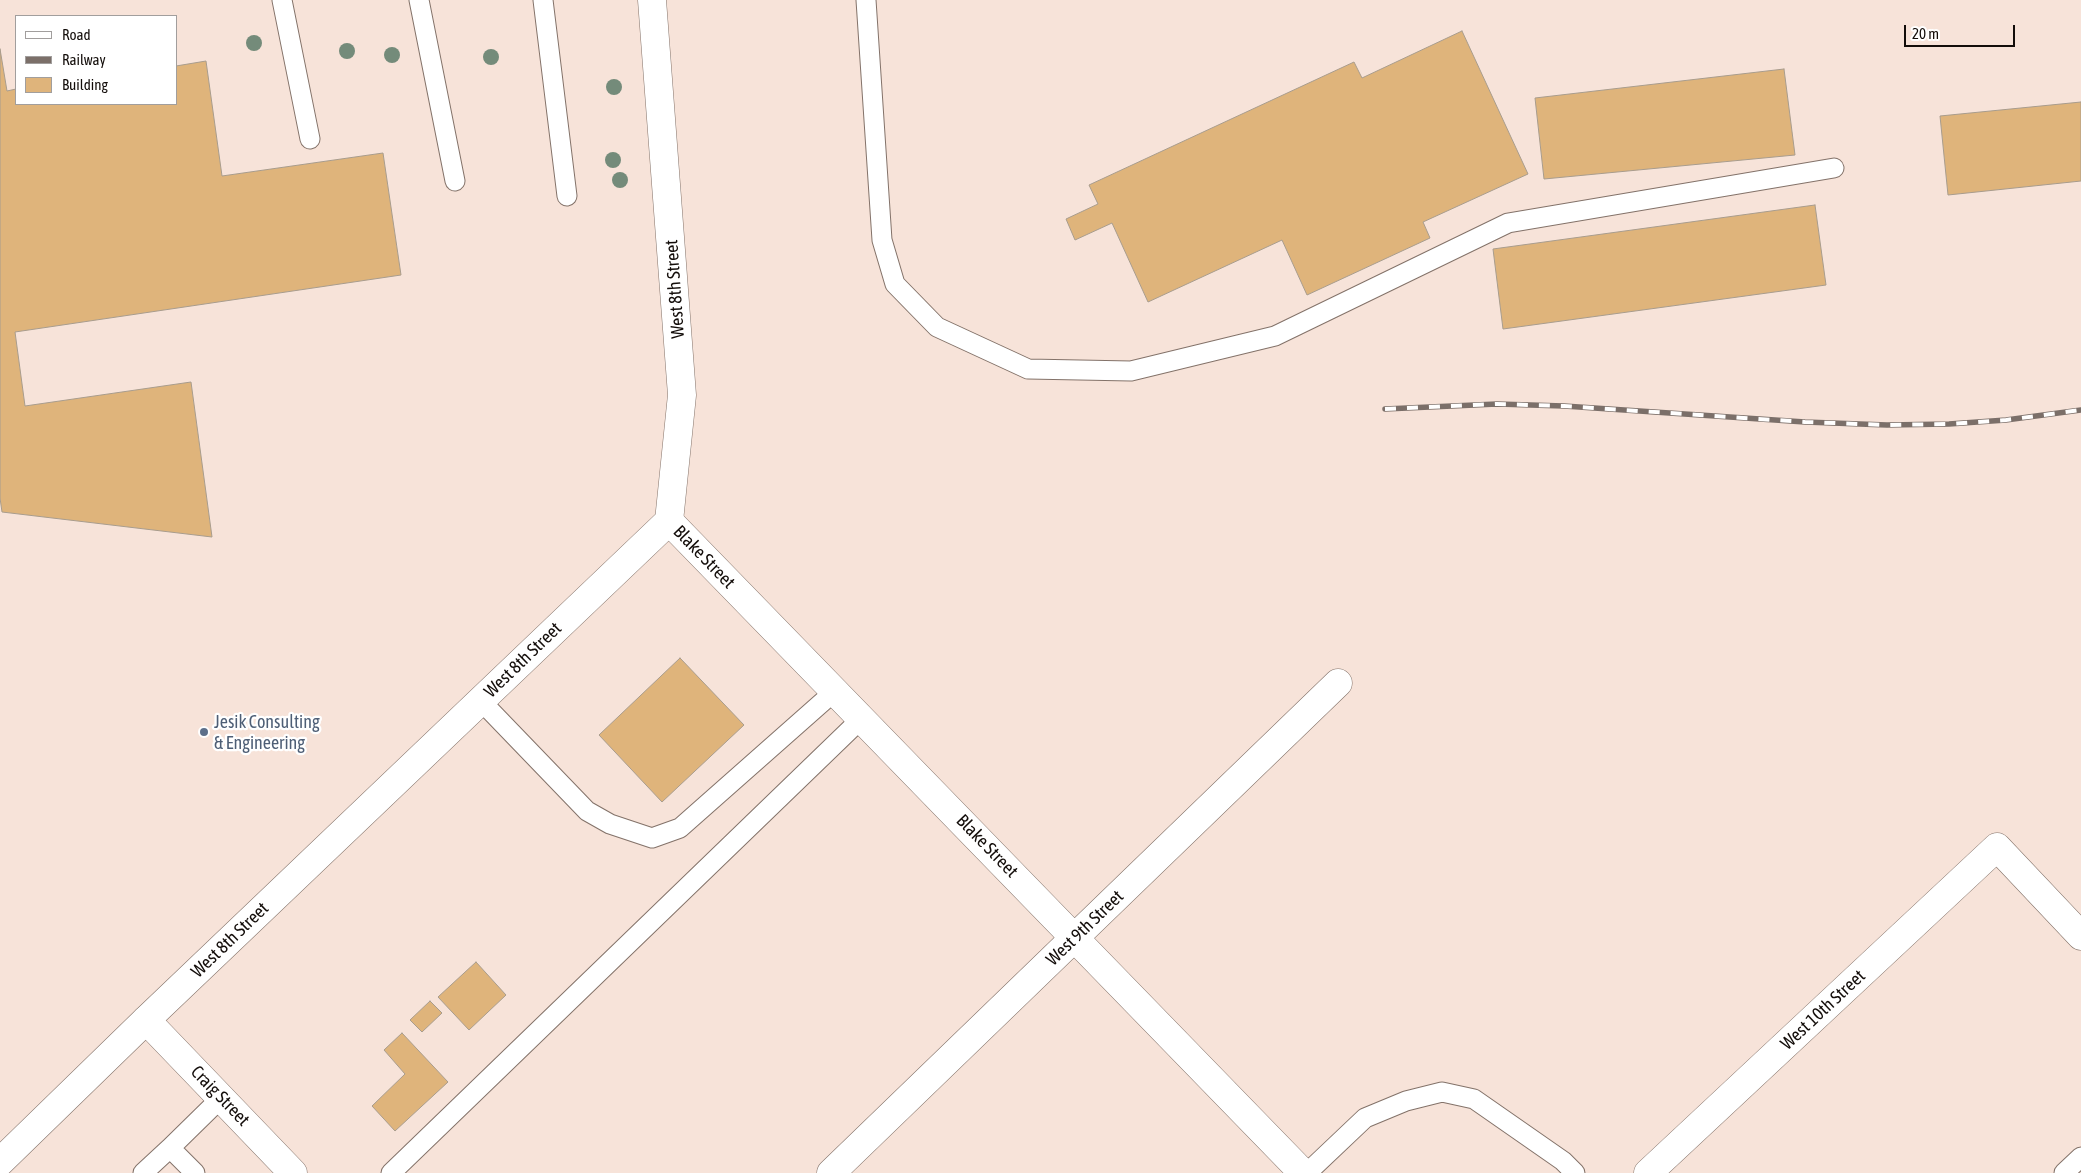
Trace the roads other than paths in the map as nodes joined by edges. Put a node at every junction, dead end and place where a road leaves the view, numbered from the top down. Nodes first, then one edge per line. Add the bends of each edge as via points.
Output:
1 (282, 0) edge
2 (419, 0) edge
3 (543, 0) edge
4 (652, 0) edge
5 (866, 0) edge
6 (310, 139) dead end
7 (1834, 168) dead end
8 (455, 181) dead end
9 (567, 196) dead end
10 (670, 521) junction
11 (1338, 683) dead end
12 (835, 691) junction
13 (481, 701) junction
14 (862, 719) junction
15 (2081, 936) edge
16 (1076, 937) junction
17 (146, 1020) junction
18 (221, 1098) junction
19 (170, 1148) junction
20 (2081, 1157) edge
21 (0, 1162) edge
22 (143, 1173) edge
23 (195, 1173) edge
24 (293, 1173) edge
25 (392, 1173) edge
26 (831, 1173) edge
27 (1303, 1173) edge
28 (1307, 1173) edge
29 (1575, 1173) edge
30 (1648, 1173) edge
31 (2064, 1173) edge

1 - 6 lane
2 - 8 lane
3 - 9 lane
4 - 10 street, West 8th Street via 682,395
5 - 7 lane via 882,240 895,284 937,327 1028,369 1132,370 1275,336 1508,223
10 - 12 street, Blake Street
10 - 13 street, West 8th Street
11 - 16 street, West 9th Street
12 - 13 lane via 680,828 652,838 610,824 587,811
12 - 14 street, Blake Street
13 - 17 street, West 8th Street
14 - 16 street, Blake Street
14 - 25 lane
15 - 30 street, West 10th Street via 1997,848
16 - 26 street, West 9th Street
16 - 27 street, Blake Street
17 - 18 street, Craig Street
17 - 21 street, West 8th Street
18 - 19 lane
18 - 24 street, Craig Street
19 - 22 lane
19 - 23 lane
20 - 31 lane
28 - 29 lane via 1366,1118 1406,1101 1442,1092 1474,1099 1563,1161

